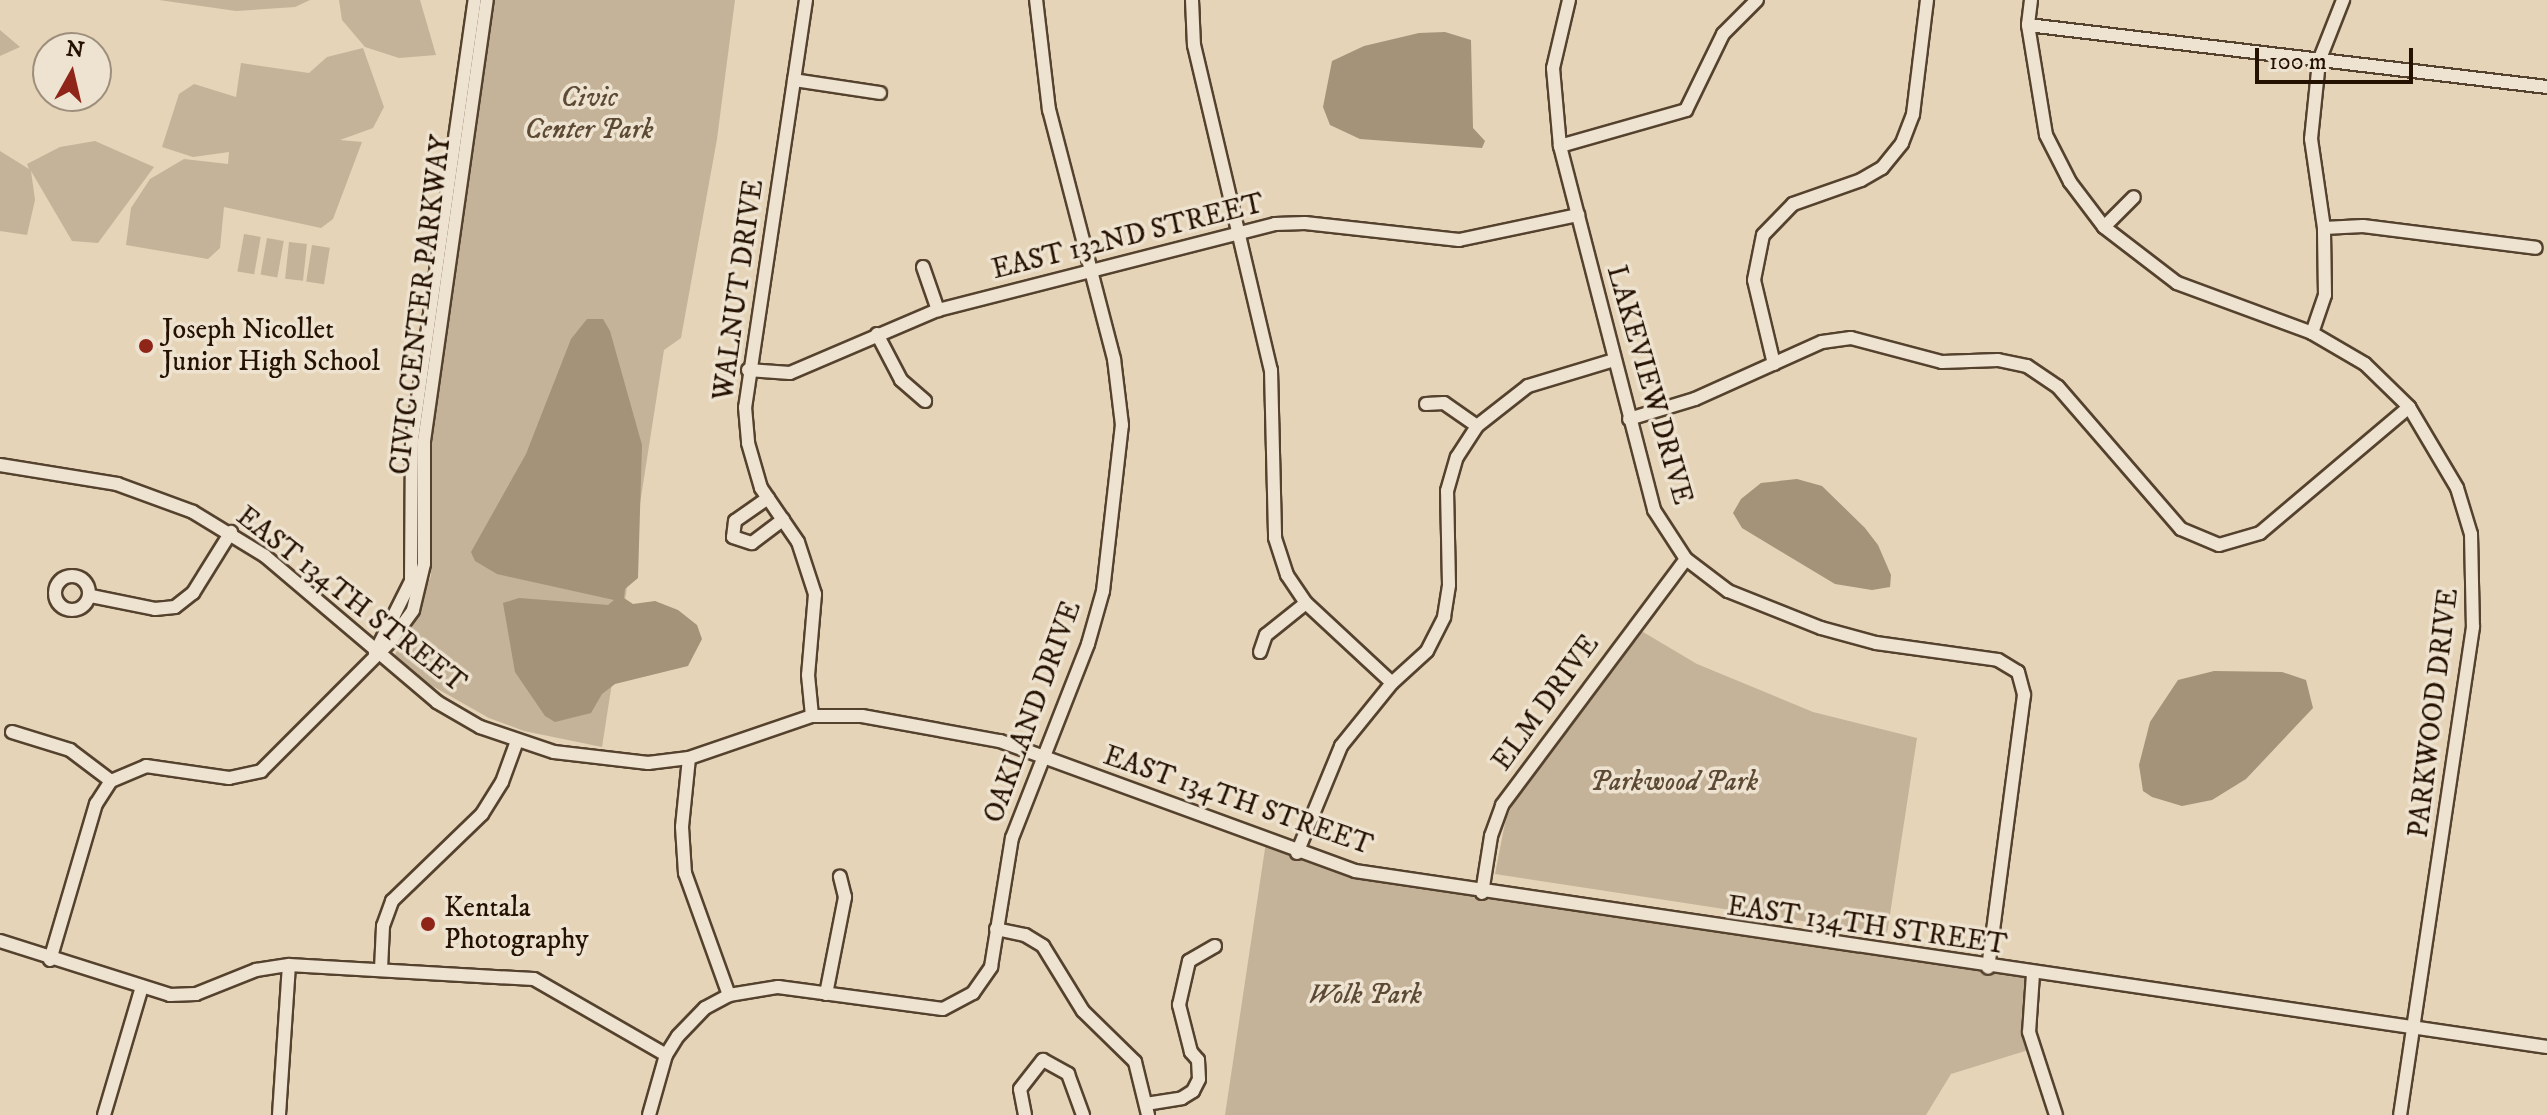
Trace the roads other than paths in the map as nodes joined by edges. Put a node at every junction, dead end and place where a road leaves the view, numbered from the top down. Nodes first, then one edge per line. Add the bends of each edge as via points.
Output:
1 (475, 0) edge
2 (487, 0) edge
3 (806, 0) edge
4 (1036, 0) edge
5 (1192, 0) edge
6 (1569, 0) edge
7 (1757, 0) edge
8 (1927, 0) edge
9 (2031, 0) edge
10 (2343, 0) edge
11 (2028, 25) junction
12 (2319, 61) junction
13 (794, 80) junction
14 (2547, 87) edge
15 (880, 93) dead end
16 (1560, 146) junction
17 (2134, 197) dead end
18 (1578, 215) junction
19 (2104, 227) junction
20 (2324, 228) junction
21 (1241, 231) junction
22 (2536, 248) dead end
23 (923, 267) dead end
24 (1092, 270) junction
25 (938, 310) junction
26 (2312, 333) junction
27 (877, 334) junction
28 (1614, 360) junction
29 (1774, 364) junction
30 (748, 370) junction
31 (925, 401) dead end
32 (1426, 404) dead end
33 (2409, 407) junction
34 (1629, 419) junction
35 (1477, 426) junction
36 (0, 465) edge
37 (768, 498) junction
38 (783, 520) junction
39 (231, 532) junction
40 (1686, 559) junction
41 (91, 596) dead end
42 (1306, 603) junction
43 (1260, 652) dead end
44 (375, 653) junction
45 (1392, 683) junction
46 (812, 716) junction
47 (12, 732) dead end
48 (517, 741) junction
49 (1043, 757) junction
50 (689, 758) junction
51 (111, 781) junction
52 (1297, 853) junction
53 (840, 877) dead end
54 (1482, 893) junction
55 (996, 929) junction
56 (0, 941) edge
57 (1215, 946) dead end
58 (50, 960) junction
59 (289, 965) junction
60 (1988, 968) junction
61 (381, 969) junction
62 (2033, 974) junction
63 (142, 987) junction
64 (826, 994) junction
65 (729, 995) junction
66 (2416, 1028) junction
67 (2547, 1047) edge
68 (666, 1055) junction
69 (1147, 1110) edge
70 (104, 1115) edge
71 (279, 1115) edge
72 (649, 1115) edge
73 (1025, 1115) edge
74 (1083, 1115) edge
75 (2056, 1115) edge
76 (2400, 1115) edge

1 - 44 street, CIVIC CENTER PARKWAY via 412,440 411,581
2 - 44 street, CIVIC CENTER PARKWAY via 424,441 422,583 402,627
3 - 13 street, WALNUT DRIVE
4 - 24 street, OAKLAND DRIVE via 1049,110
5 - 21 street via 1194,45
6 - 16 street, LAKEVIEW DRIVE via 1553,68
7 - 16 street via 1723,34 1686,110
8 - 29 street via 1913,114 1902,143 1882,168 1793,204 1763,235 1754,280
9 - 11 street, PARKWOOD DRIVE
10 - 12 street
11 - 12 street
11 - 19 street, PARKWOOD DRIVE via 2046,135 2070,182
12 - 14 street
12 - 20 street via 2311,139
13 - 15 street
13 - 30 street, WALNUT DRIVE
16 - 18 street, LAKEVIEW DRIVE
17 - 19 street
18 - 21 street, EAST 132ND STREET via 1459,240 1305,223
18 - 28 street, LAKEVIEW DRIVE
19 - 26 street, PARKWOOD DRIVE via 2177,283
20 - 22 street via 2363,226
20 - 26 street via 2325,295
21 - 24 street, EAST 132ND STREET
21 - 42 street via 1271,370 1275,538 1287,575
23 - 25 street
24 - 25 street, EAST 132ND STREET
24 - 49 street, OAKLAND DRIVE via 1114,359 1122,425 1116,497 1103,591
25 - 27 street, EAST 132ND STREET
26 - 33 street, PARKWOOD DRIVE via 2365,364
27 - 30 street, EAST 132ND STREET via 790,373
27 - 31 street via 901,380
28 - 34 street, LAKEVIEW DRIVE
28 - 35 street via 1528,386
29 - 33 street via 1822,342 1851,338 1942,362 1998,360 2027,366 2058,387 2181,529 2219,545 2260,533
29 - 34 street via 1695,399
30 - 37 street, WALNUT DRIVE via 748,443
32 - 35 street via 1444,403
33 - 66 street, PARKWOOD DRIVE via 2457,488 2471,534 2476,583
34 - 40 street, LAKEVIEW DRIVE via 1654,510
35 - 45 street via 1457,457 1447,491 1449,585 1444,617 1427,651
36 - 39 street, EAST 134TH STREET via 129,487
37 - 38 street, WALNUT DRIVE
37 - 38 street via 735,521 733,537 752,543
38 - 46 street, WALNUT DRIVE via 809,567 815,594 808,675
39 - 41 street via 193,593 175,607 155,609
39 - 44 street, EAST 134TH STREET
40 - 54 street, ELM DRIVE via 1502,805
40 - 60 street, LAKEVIEW DRIVE via 1728,591 1821,628 1876,643 1998,660 2018,672 2024,695
42 - 43 street via 1266,635
42 - 45 street
44 - 48 street, EAST 134TH STREET via 456,715
44 - 51 street via 281,757 261,771 229,778 146,766
45 - 52 street via 1341,746
46 - 49 street, EAST 134TH STREET via 862,716 961,732
46 - 50 street, EAST 134TH STREET
47 - 51 street via 70,750
48 - 50 street, EAST 134TH STREET via 600,760
48 - 61 street via 502,782 482,814 392,901 383,926
49 - 52 street, EAST 134TH STREET
49 - 55 street, OAKLAND DRIVE via 1009,849
50 - 65 street via 682,827 685,873
51 - 58 street via 96,804
52 - 54 street, EAST 134TH STREET via 1355,871
53 - 64 street via 845,897
54 - 60 street, EAST 134TH STREET
55 - 64 street, OAKLAND DRIVE via 991,967 958,1005 921,1010
55 - 69 street via 1025,935 1043,946 1083,1011 1135,1062
56 - 58 street
57 - 69 street via 1189,961 1179,1005 1199,1079 1182,1098
58 - 63 street
59 - 61 street
59 - 63 street via 256,970 196,994 170,995
59 - 71 street
60 - 62 street, EAST 134TH STREET
61 - 68 street via 534,979
62 - 66 street, EAST 134TH STREET
62 - 75 street via 2029,1032
63 - 70 street
64 - 65 street, OAKLAND DRIVE via 764,987
65 - 68 street, OAKLAND DRIVE via 689,1021
66 - 67 street, EAST 134TH STREET
66 - 76 street, PARKWOOD DRIVE
68 - 72 street, OAKLAND DRIVE
73 - 74 street via 1020,1089 1043,1060 1068,1074

